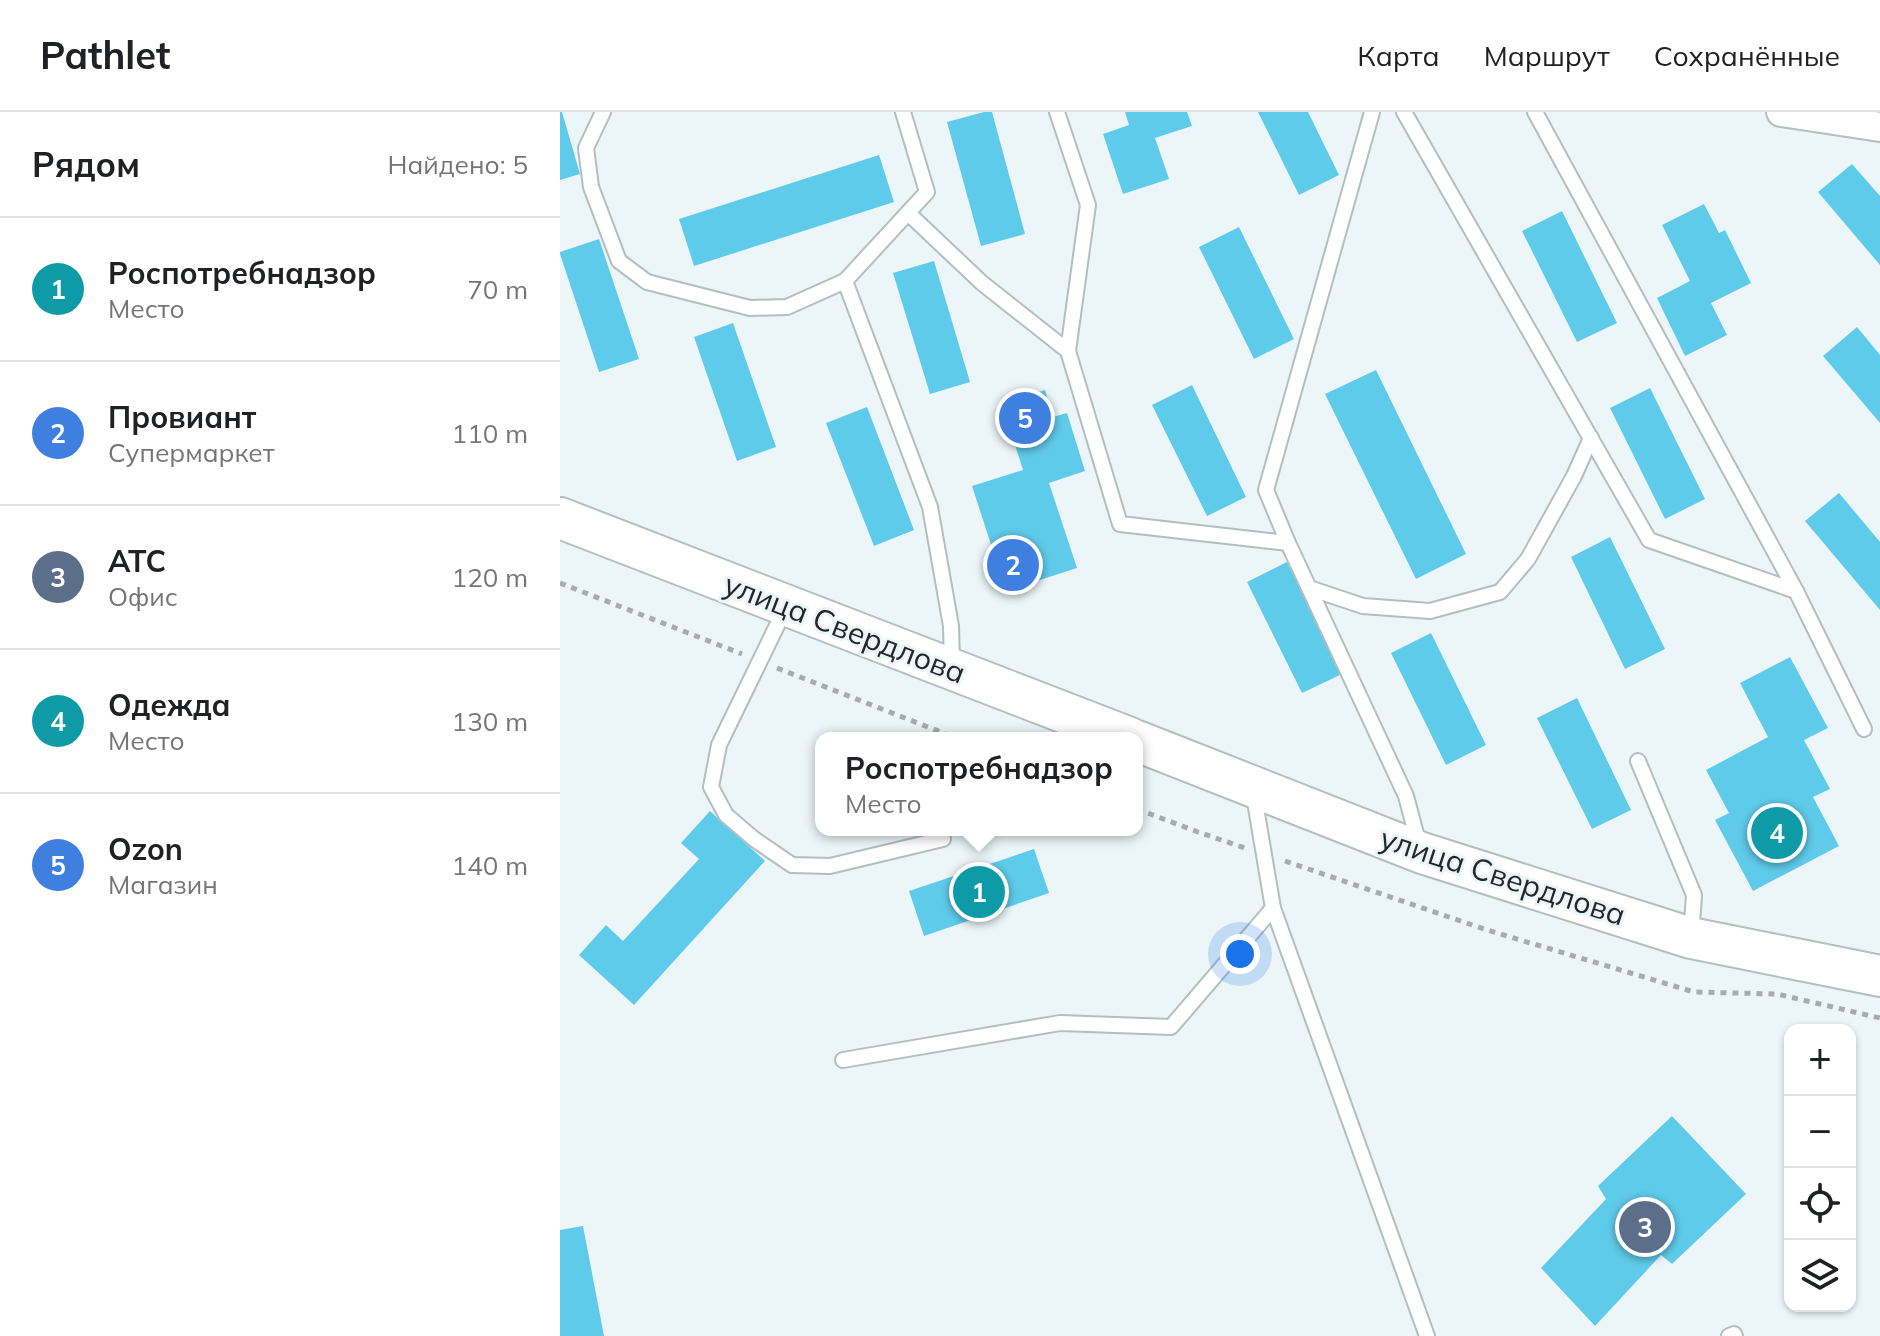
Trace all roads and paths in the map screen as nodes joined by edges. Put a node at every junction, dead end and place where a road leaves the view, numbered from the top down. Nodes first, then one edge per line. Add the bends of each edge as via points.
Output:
1 (603, 112) edge
2 (903, 112) edge
3 (1057, 112) edge
4 (1372, 112) edge
5 (1404, 112) edge
6 (1535, 112) edge
7 (1781, 112) edge
8 (1880, 127) edge
9 (908, 213) junction
10 (845, 281) junction
11 (1068, 351) junction
12 (1591, 438) junction
13 (560, 518) edge
14 (1288, 543) junction
15 (1309, 588) junction
16 (1796, 591) junction
17 (787, 605) junction
18 (952, 668) junction
19 (1864, 729) dead end
20 (1115, 732) edge
21 (1143, 743) edge
22 (1638, 761) dead end
23 (1252, 786) junction
24 (1143, 811) edge
25 (943, 839) dead end
26 (1422, 853) junction
27 (1264, 854) junction
28 (1273, 908) junction
29 (1691, 938) junction
30 (1880, 976) edge
31 (1880, 1018) edge
32 (843, 1060) dead end
33 (1427, 1336) edge
34 (1729, 1336) edge
35 (1735, 1336) edge

1 - 10 lane via 586,148 591,187 619,261 647,282 750,308 787,307
2 - 9 lane via 927,192
3 - 11 lane via 1088,205
4 - 14 lane via 1266,490
5 - 12 lane
6 - 16 lane
7 - 8 street
9 - 10 lane
9 - 11 lane via 982,283
10 - 18 lane via 930,507 951,626
11 - 14 lane via 1120,524
12 - 15 lane via 1528,559 1500,592 1430,611 1363,606
12 - 16 lane via 1649,540
13 - 17 main road, улица Свердлова
14 - 15 lane
15 - 26 lane via 1406,796
16 - 19 lane
17 - 18 main road, улица Свердлова
17 - 25 lane via 719,745 711,787 726,815 792,865 830,866
18 - 20 main road, улица Свердлова
21 - 23 main road, улица Свердлова
22 - 29 lane via 1694,895
23 - 26 main road, улица Свердлова
23 - 27 lane
24 - 27 path
26 - 29 main road, улица Свердлова
27 - 28 lane
27 - 31 path via 1487,930 1694,992 1777,994
28 - 32 lane via 1171,1027 1060,1023
28 - 33 lane
29 - 30 main road, улица Свердлова
34 - 35 lane

